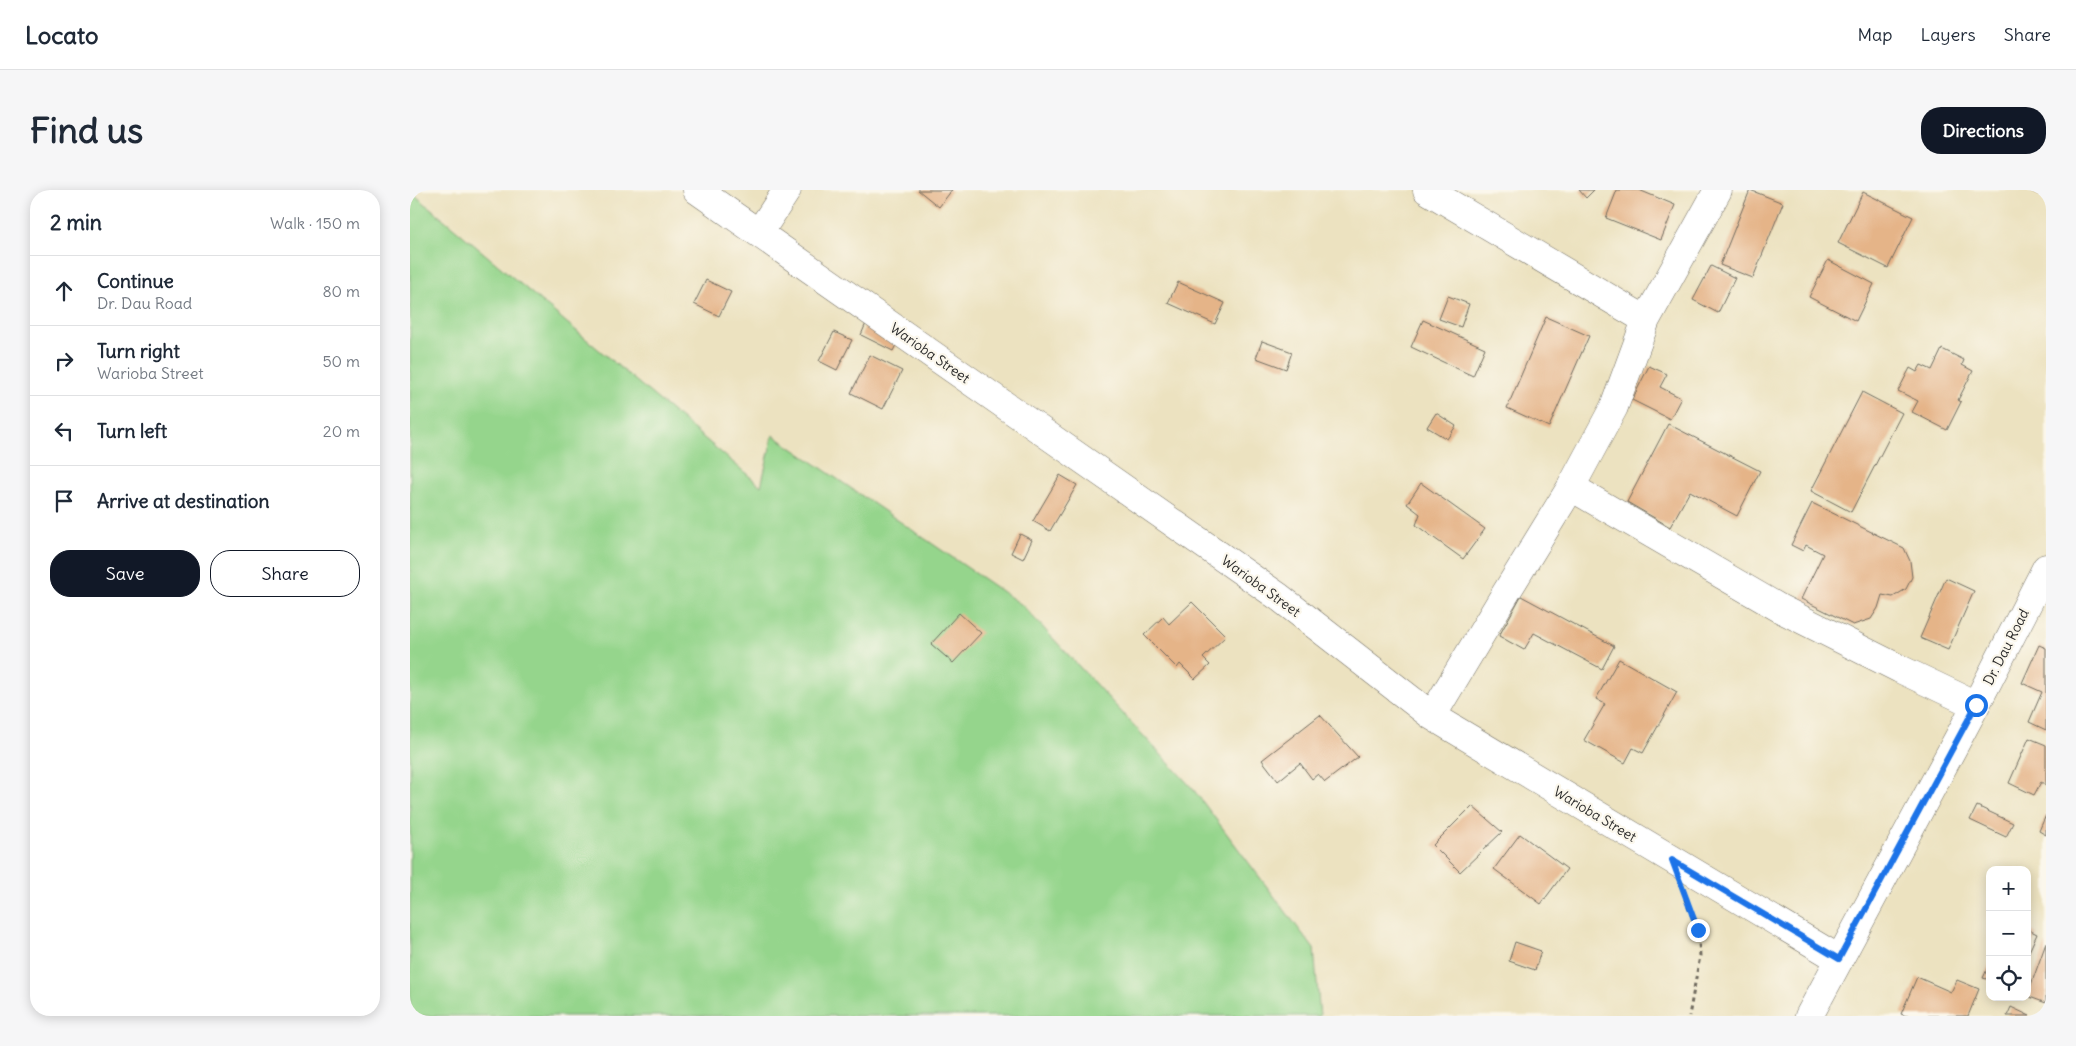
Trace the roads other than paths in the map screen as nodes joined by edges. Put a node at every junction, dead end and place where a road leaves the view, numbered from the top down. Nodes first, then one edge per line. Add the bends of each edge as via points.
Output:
1 (697, 190) edge
2 (787, 190) edge
3 (1427, 190) edge
4 (1718, 190) edge
5 (759, 233) junction
6 (1646, 320) junction
7 (1571, 487) junction
8 (2044, 578) edge
9 (1976, 705) junction
10 (1432, 716) junction
11 (1839, 959) junction
12 (1809, 1016) edge

1 - 5 street, Warioba Street
2 - 5 street
3 - 6 street
4 - 6 street
5 - 10 street, Warioba Street via 1279,597
6 - 7 street via 1614,407
7 - 9 street via 1781,609
7 - 10 street
8 - 9 street, Dr. Dau Road
9 - 11 street, Dr. Dau Road
10 - 11 street, Warioba Street
11 - 12 street, Dr. Dau Road

